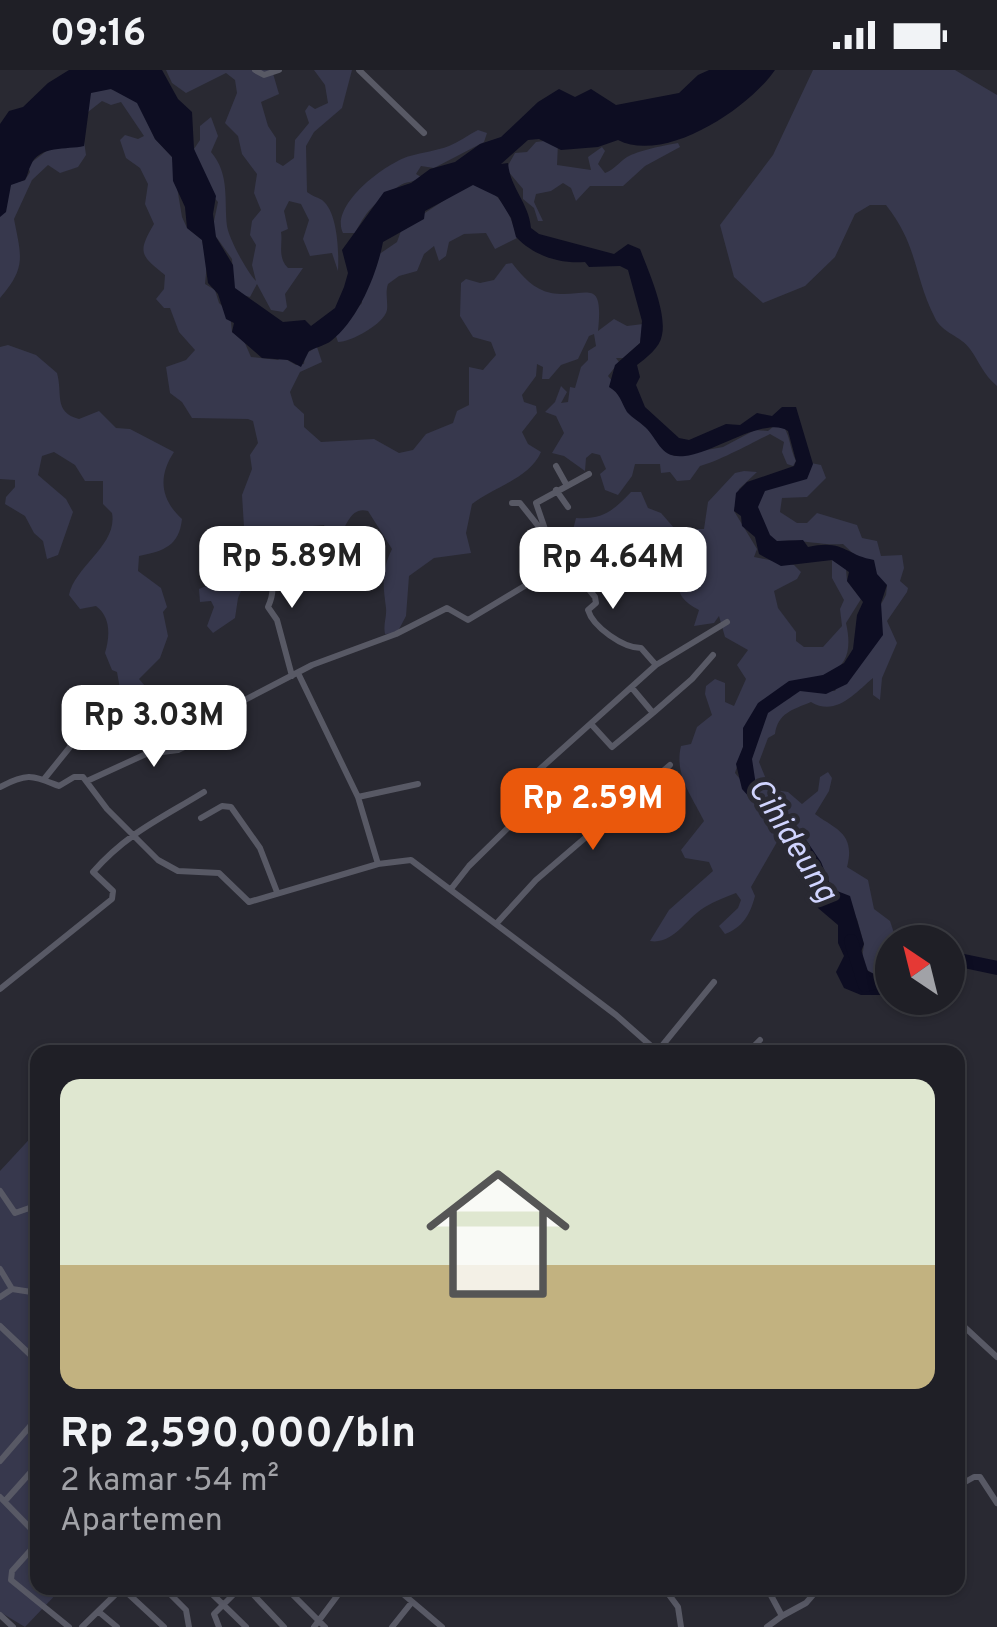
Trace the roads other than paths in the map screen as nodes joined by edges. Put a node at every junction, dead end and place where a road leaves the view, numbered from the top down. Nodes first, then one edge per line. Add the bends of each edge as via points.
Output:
1 (255, 70) edge
2 (279, 70) edge
3 (359, 70) edge
4 (424, 132) dead end
5 (556, 466) dead end
6 (588, 474) dead end
7 (566, 484) junction
8 (556, 490) junction
9 (512, 504) dead end
10 (568, 506) dead end
11 (548, 536) junction
12 (352, 546) dead end
13 (308, 552) dead end
14 (264, 560) dead end
15 (566, 561) junction
16 (272, 578) junction
17 (727, 622) dead end
18 (713, 655) dead end
19 (656, 665) junction
20 (295, 675) junction
21 (632, 688) junction
22 (653, 714) junction
23 (591, 724) junction
24 (206, 737) dead end
25 (670, 764) dead end
26 (45, 778) junction
27 (87, 781) junction
28 (418, 784) dead end
29 (0, 787) edge
30 (204, 792) dead end
31 (358, 797) junction
32 (202, 818) dead end
33 (131, 833) junction
34 (378, 864) junction
35 (452, 890) junction
36 (277, 892) junction
37 (496, 924) junction
38 (714, 982) dead end
39 (0, 989) edge
40 (760, 1040) dead end
41 (649, 1045) edge
42 (663, 1045) edge
43 (755, 1045) edge
44 (0, 1191) edge
45 (30, 1208) edge
46 (0, 1269) edge
47 (12, 1290) junction
48 (30, 1292) edge
49 (0, 1297) edge
50 (0, 1326) edge
51 (965, 1328) edge
52 (30, 1354) edge
53 (997, 1357) edge
54 (30, 1425) edge
55 (0, 1460) edge
56 (30, 1472) edge
57 (965, 1482) edge
58 (2, 1499) edge
59 (997, 1502) edge
60 (30, 1530) edge
61 (30, 1549) edge
62 (115, 1595) edge
63 (130, 1595) edge
64 (172, 1595) edge
65 (213, 1595) edge
66 (235, 1595) edge
67 (250, 1595) edge
68 (292, 1595) edge
69 (339, 1595) edge
70 (404, 1595) edge
71 (669, 1595) edge
72 (770, 1595) edge
73 (812, 1595) edge
74 (412, 1602) junction
75 (224, 1605) junction
76 (99, 1612) junction
77 (0, 1615) edge
78 (782, 1616) junction
79 (320, 1625) edge
80 (13, 1627) edge
81 (69, 1627) edge
82 (82, 1627) edge
83 (117, 1627) edge
84 (164, 1627) edge
85 (189, 1627) edge
86 (219, 1627) edge
87 (246, 1627) edge
88 (284, 1627) edge
89 (392, 1627) edge
90 (442, 1627) edge
91 (681, 1627) edge
92 (767, 1627) edge

1 - 2 street via 264,76
3 - 4 street
5 - 7 street
6 - 7 street
7 - 8 street
8 - 10 street
8 - 11 street via 536,503
9 - 11 street via 520,503
11 - 15 street
12 - 16 street via 293,585
13 - 16 street
14 - 16 street
15 - 19 street via 594,597 592,620
15 - 20 street via 474,618 447,608
16 - 20 street via 275,594 268,607
17 - 19 street
18 - 22 street
19 - 21 street
20 - 26 street via 214,716 119,718 93,725
20 - 31 street
21 - 22 street
21 - 23 street
22 - 23 street via 612,747
23 - 35 street via 511,794 519,817
24 - 27 street
25 - 37 street via 536,880
26 - 27 street via 56,787 79,776
26 - 29 street
27 - 33 street
28 - 31 street
30 - 33 street
31 - 34 street
32 - 36 street via 231,807 260,848
33 - 36 street via 166,865 218,873 245,901
33 - 39 street via 93,872 112,899
34 - 35 street via 411,860
34 - 36 street
35 - 37 street
37 - 41 street
38 - 42 street
40 - 43 street
44 - 45 street via 15,1213
46 - 47 street
47 - 48 street
47 - 49 street
50 - 52 street
51 - 53 street
54 - 55 street
56 - 58 street
57 - 59 street via 980,1478
58 - 60 street
61 - 81 street via 11,1580
62 - 76 street
63 - 84 street
64 - 85 street via 183,1605
65 - 75 street
66 - 75 street
67 - 88 street
68 - 79 street
69 - 79 street
70 - 74 street
71 - 91 street
72 - 78 street
73 - 78 street
74 - 89 street
74 - 90 street
75 - 86 street via 213,1616
75 - 87 street
76 - 82 street
76 - 83 street
77 - 80 street
78 - 92 street

